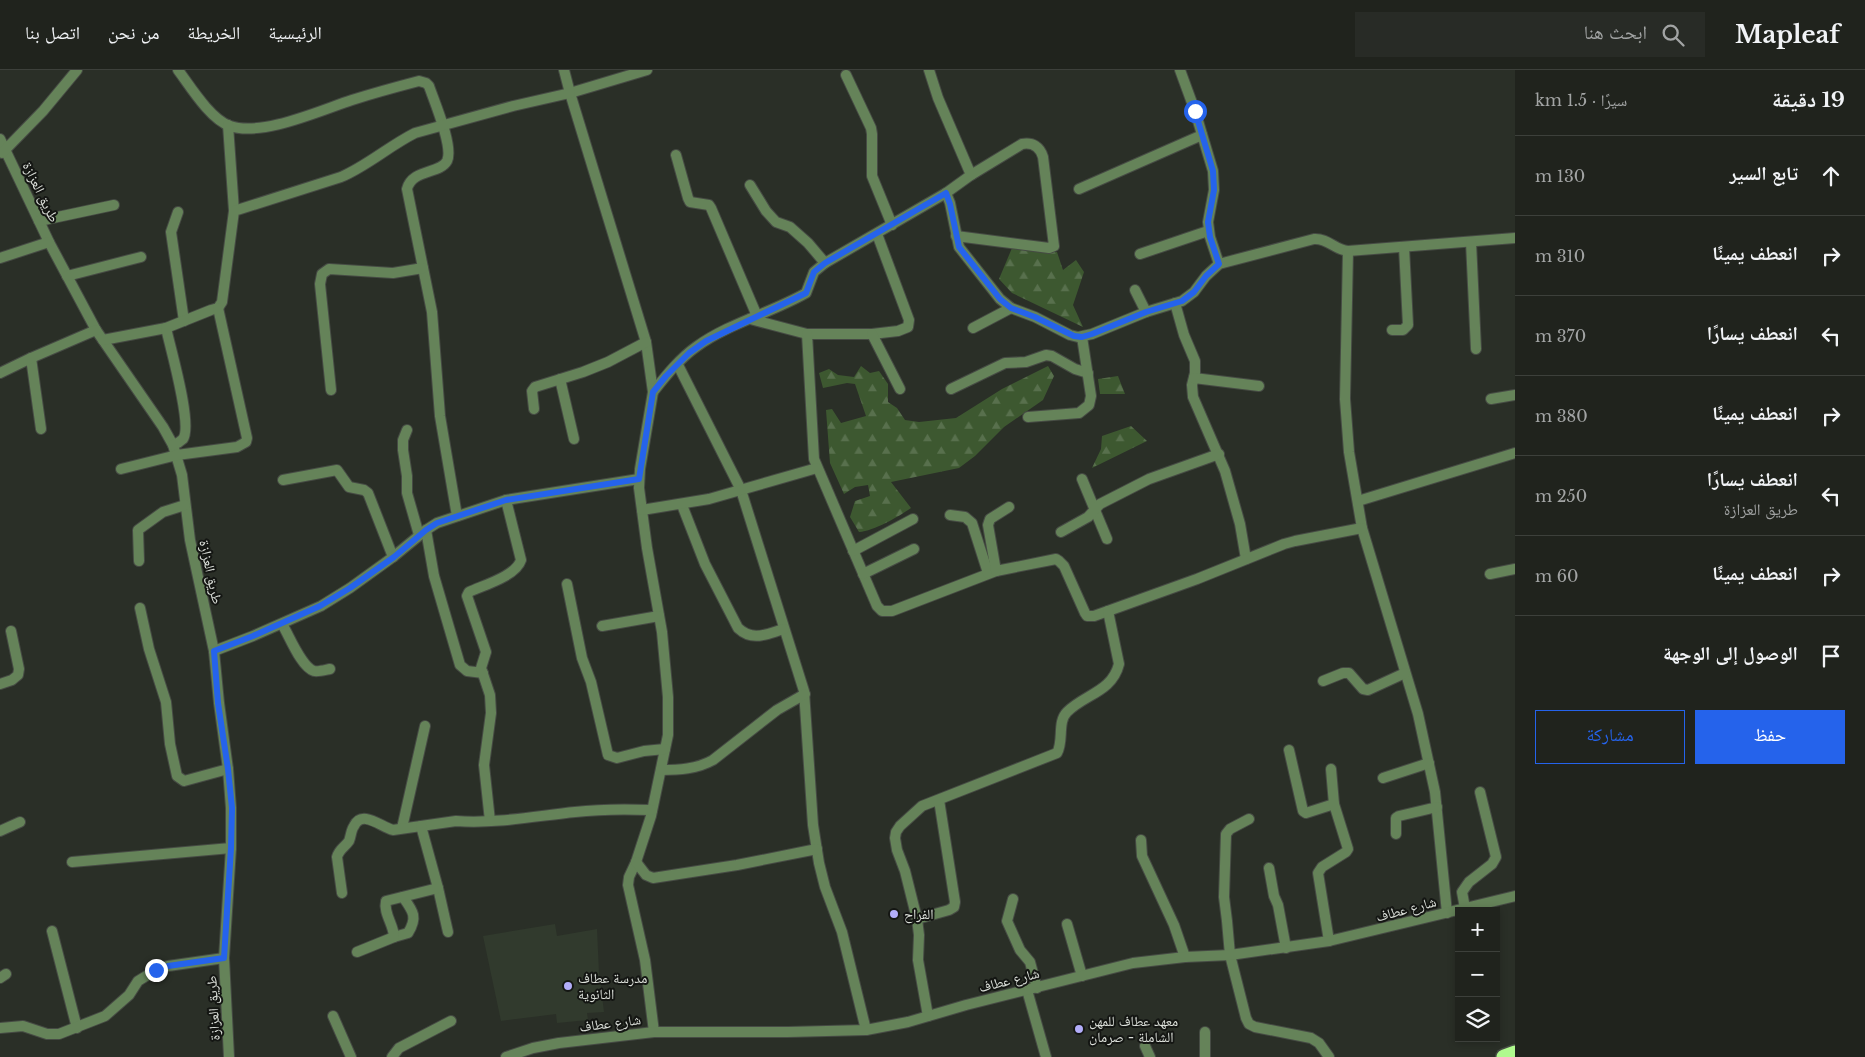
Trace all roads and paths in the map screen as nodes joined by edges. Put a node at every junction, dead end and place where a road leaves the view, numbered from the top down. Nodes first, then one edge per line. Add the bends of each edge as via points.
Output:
1 (76, 70) edge
2 (178, 70) edge
3 (564, 70) edge
4 (647, 70) edge
5 (929, 70) edge
6 (1180, 70) edge
7 (846, 75) dead end
8 (570, 93) junction
9 (228, 125) junction
10 (443, 126) junction
11 (1202, 136) junction
12 (0, 139) edge
13 (3, 152) edge
14 (676, 155) dead end
15 (971, 175) junction
16 (750, 185) dead end
17 (1078, 189) dead end
18 (946, 193) junction
19 (114, 204) dead end
20 (234, 211) junction
21 (178, 212) dead end
22 (39, 221) junction
23 (892, 225) junction
24 (1208, 231) junction
25 (877, 234) junction
26 (956, 236) junction
27 (1515, 238) edge
28 (50, 242) junction
29 (1471, 242) junction
30 (1404, 247) junction
31 (1348, 251) junction
32 (1140, 254) dead end
33 (141, 257) dead end
34 (0, 258) edge
35 (825, 263) junction
36 (1219, 264) junction
37 (423, 268) junction
38 (67, 276) junction
39 (1135, 290) dead end
40 (1175, 303) junction
41 (218, 308) junction
42 (1011, 308) junction
43 (1146, 312) junction
44 (754, 317) junction
45 (184, 321) junction
46 (166, 328) junction
47 (973, 328) dead end
48 (96, 330) junction
49 (1392, 330) dead end
50 (807, 334) junction
51 (872, 334) junction
52 (1082, 337) junction
53 (103, 340) junction
54 (646, 342) junction
55 (1476, 350) dead end
56 (31, 358) junction
57 (678, 365) junction
58 (0, 373) edge
59 (1088, 374) junction
60 (1194, 378) junction
61 (560, 379) junction
62 (1258, 386) dead end
63 (900, 389) dead end
64 (951, 389) dead end
65 (331, 390) dead end
66 (653, 392) junction
67 (1515, 395) edge
68 (1491, 399) dead end
69 (534, 409) dead end
70 (1028, 417) dead end
71 (41, 429) dead end
72 (407, 430) dead end
73 (574, 439) dead end
74 (175, 450) junction
75 (1515, 453) edge
76 (1219, 454) junction
77 (817, 468) junction
78 (121, 469) dead end
79 (1082, 478) dead end
80 (639, 479) junction
81 (283, 480) dead end
82 (741, 490) junction
83 (506, 500) junction
84 (1358, 501) junction
85 (185, 505) junction
86 (682, 505) junction
87 (1009, 507) dead end
88 (642, 510) junction
89 (1094, 510) junction
90 (950, 515) dead end
91 (457, 516) junction
92 (913, 519) dead end
93 (1362, 528) junction
94 (1061, 532) dead end
95 (422, 533) junction
96 (1107, 539) dead end
97 (914, 549) dead end
98 (853, 551) junction
99 (394, 557) junction
100 (1246, 559) junction
101 (139, 561) dead end
102 (1515, 569) edge
103 (992, 572) junction
104 (863, 574) junction
105 (1490, 574) dead end
106 (567, 584) dead end
107 (140, 608) dead end
108 (1108, 611) junction
109 (659, 616) junction
110 (282, 624) junction
111 (602, 626) dead end
112 (784, 629) junction
113 (10, 631) dead end
114 (214, 651) junction
115 (330, 669) dead end
116 (482, 673) junction
117 (1405, 673) junction
118 (1323, 681) dead end
119 (0, 684) edge
120 (804, 694) junction
121 (425, 726) dead end
122 (665, 749) junction
123 (1289, 750) dead end
124 (1429, 763) junction
125 (228, 769) junction
126 (1331, 769) dead end
127 (661, 770) junction
128 (1383, 778) dead end
129 (1480, 792) dead end
130 (939, 800) junction
131 (1334, 804) junction
132 (1437, 807) junction
133 (652, 810) junction
134 (1249, 819) dead end
135 (490, 821) junction
136 (20, 822) dead end
137 (421, 826) junction
138 (402, 828) junction
139 (0, 830) edge
140 (1396, 834) dead end
141 (1140, 840) dead end
142 (231, 848) junction
143 (817, 849) junction
144 (72, 862) dead end
145 (636, 862) junction
146 (1269, 868) dead end
147 (438, 888) junction
148 (342, 893) dead end
149 (1515, 896) edge
150 (403, 897) junction
151 (1012, 899) dead end
152 (1464, 907) edge
153 (1468, 907) edge
154 (1455, 910) edge
155 (1447, 912) junction
156 (917, 918) junction
157 (1067, 924) dead end
158 (52, 930) dead end
159 (448, 932) dead end
160 (394, 938) junction
161 (1329, 942) junction
162 (1286, 948) junction
163 (357, 952) dead end
164 (1230, 955) junction
165 (1185, 957) junction
166 (224, 958) junction
167 (1082, 976) junction
168 (1032, 989) junction
169 (333, 1016) dead end
170 (928, 1016) junction
171 (451, 1021) dead end
172 (0, 1028) edge
173 (77, 1028) junction
174 (866, 1030) junction
175 (654, 1032) junction
176 (1205, 1032) dead end
177 (1145, 1046) dead end
178 (1515, 1053) edge
179 (229, 1057) edge
180 (351, 1057) edge
181 (392, 1057) edge
182 (506, 1057) edge
183 (1046, 1057) edge
184 (1150, 1057) edge
185 (1205, 1057) edge
186 (1329, 1057) edge
187 (1504, 1057) edge

1 - 13 street via 43,111
2 - 9 street via 212,113
3 - 8 street
4 - 8 street
5 - 15 street
6 - 11 street
7 - 23 street via 872,134 872,176
8 - 10 street
8 - 54 street
9 - 10 street via 253,127 292,121 419,81 429,86
9 - 20 street
10 - 20 street via 403,139 354,172
10 - 37 street via 448,160 444,165 414,177 407,188
11 - 17 street
11 - 24 street via 1214,182
12 - 13 street, طريق العزازة
13 - 22 street, طريق العزازة
14 - 44 street via 690,202 711,208
15 - 18 street
15 - 26 street via 1022,144 1036,146 1043,157 1054,244 1049,248
16 - 35 street via 776,222 790,227
18 - 23 street
18 - 26 street
19 - 22 street
20 - 41 street via 222,302
21 - 45 street via 172,232
22 - 28 street, طريق العزازة
23 - 25 street
24 - 32 street
24 - 36 street
25 - 35 street
25 - 51 street via 909,324 903,330
26 - 42 street via 961,251
27 - 29 street
28 - 34 street
28 - 38 street, طريق العزازة
29 - 30 street
29 - 55 street
30 - 31 street
30 - 49 street via 1408,325 1403,330
31 - 36 street via 1318,239
31 - 84 street via 1345,399 1349,452
33 - 38 street
35 - 44 street via 814,272 806,293
36 - 40 street via 1194,292
37 - 65 street via 393,273 329,269 322,274 320,284
37 - 91 street via 432,312 440,416
38 - 48 street, طريق العزازة
39 - 43 street
40 - 43 street
40 - 60 street via 1195,362
41 - 45 street
41 - 74 street via 246,442 237,447
42 - 47 street
42 - 52 street via 1070,335
43 - 52 street
44 - 50 street
44 - 57 street via 706,341
45 - 46 street
46 - 53 street
46 - 74 street via 184,407 185,432
48 - 53 street, طريق العزازة
48 - 56 street
50 - 51 street
50 - 77 street
51 - 63 street
52 - 59 street
53 - 74 street, طريق العزازة via 163,427
54 - 61 street via 608,362
54 - 66 street
56 - 58 street
56 - 71 street
57 - 66 street
57 - 82 street
59 - 64 street via 1046,355 1030,361 1005,363
59 - 70 street via 1091,401 1083,411
60 - 62 street
60 - 76 street via 1193,397
61 - 69 street via 536,386 532,391
61 - 73 street
66 - 80 street
67 - 68 street
72 - 95 street via 403,440 407,492
74 - 78 street
74 - 85 street, طريق العزازة
75 - 84 street
76 - 89 street via 1149,479
76 - 100 street via 1236,506
77 - 82 street
77 - 98 street
79 - 89 street
80 - 83 street
80 - 88 street
81 - 99 street via 337,470 349,488 368,493
82 - 86 street
82 - 112 street
83 - 91 street
83 - 116 street via 520,564 511,573 469,592 467,596 485,648
84 - 93 street
85 - 101 street via 163,512 138,530
85 - 114 street, طريق العزازة
86 - 88 street
86 - 112 street via 705,564 738,628 754,637
87 - 103 street via 990,519 988,525
88 - 109 street
89 - 94 street
89 - 96 street
90 - 103 street via 965,517 972,524
91 - 95 street
92 - 98 street
93 - 100 street via 1295,541
93 - 117 street
95 - 99 street
95 - 116 street via 460,665 467,671
97 - 104 street
98 - 104 street
99 - 110 street via 320,606
100 - 108 street
102 - 105 street
103 - 104 street via 888,612 877,606
103 - 108 street via 1059,560 1084,613 1094,616
106 - 122 street via 582,658 608,755 616,758
107 - 125 street via 166,702 177,776 184,781
108 - 130 street via 1118,670 1107,686 1065,713 1061,747 1057,753
109 - 111 street
109 - 122 street via 668,712
110 - 114 street
110 - 115 street via 308,667 317,671
112 - 120 street
113 - 119 street via 18,675
114 - 125 street, طريق العزازة
116 - 135 street via 489,687 491,704 484,765
117 - 118 street via 1368,690 1363,690 1349,673 1342,672
117 - 124 street
120 - 127 street via 777,710 713,760 677,770
120 - 143 street
121 - 138 street
122 - 127 street
123 - 131 street via 1302,811 1306,813
124 - 128 street
124 - 132 street
125 - 142 street, طريق العزازة via 232,808
126 - 131 street
127 - 133 street
129 - 152 street via 1496,857 1462,892
130 - 156 street via 914,812 900,826 895,838
130 - 156 street via 955,902 949,910
131 - 161 street via 1348,849 1318,873
132 - 140 street via 1399,816 1396,818
132 - 155 street
133 - 135 street via 577,811
133 - 145 street
134 - 164 street via 1230,828 1226,834 1224,897
135 - 137 street
136 - 139 street
137 - 138 street
137 - 147 street
138 - 148 street via 387,828 367,818 354,824 337,857
141 - 165 street via 1142,856
142 - 144 street
142 - 166 street, طريق العزازة
143 - 145 street via 653,878 646,875
143 - 174 street via 821,875 842,932
145 - 175 street via 629,876 629,896 645,960
146 - 162 street
147 - 150 street
147 - 159 street
149 - 153 street, شارع عطاف
150 - 160 street via 414,918 408,933
150 - 160 street via 386,901 385,905
151 - 168 street via 1007,921 1020,950 1030,962
154 - 155 street, شارع عطاف
155 - 161 street, شارع عطاف
156 - 170 street via 918,960
157 - 167 street
158 - 173 street
160 - 163 street
161 - 162 street, شارع عطاف
162 - 164 street, شارع عطاف
164 - 165 street, شارع عطاف
164 - 186 street via 1249,1024 1263,1030 1311,1038 1319,1042
165 - 167 street, شارع عطاف via 1133,963
166 - 173 street via 156,970 138,982 129,995 105,1016
166 - 179 street, طريق العزازة
167 - 168 street, شارع عطاف
168 - 170 street, شارع عطاف
168 - 183 street
169 - 180 street
170 - 174 street, شارع عطاف
171 - 181 street via 400,1048
172 - 173 street via 23,1026 47,1034
174 - 175 street, شارع عطاف
175 - 182 street, شارع عطاف via 559,1042
176 - 185 street
177 - 184 street
178 - 187 highway

